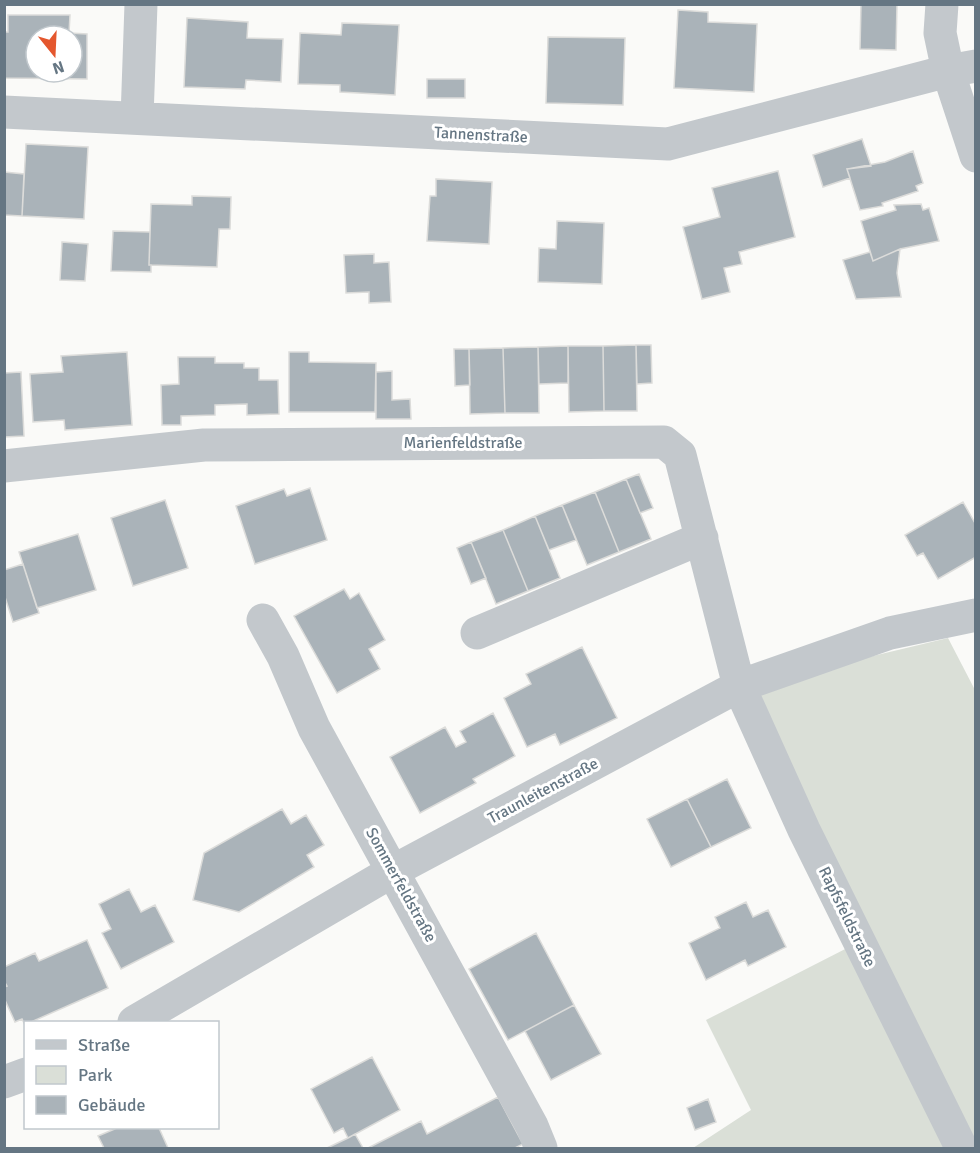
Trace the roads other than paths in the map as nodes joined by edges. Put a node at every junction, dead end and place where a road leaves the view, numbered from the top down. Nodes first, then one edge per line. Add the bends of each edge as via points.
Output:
1 (141, 4) edge
2 (942, 4) edge
3 (962, 69) edge
4 (4, 112) edge
5 (137, 118) junction
6 (975, 156) edge
7 (4, 466) edge
8 (702, 538) junction
9 (975, 615) edge
10 (263, 620) dead end
11 (477, 633) dead end
12 (739, 686) junction
13 (393, 871) junction
14 (137, 1021) edge
15 (24, 1075) edge
16 (4, 1082) edge
17 (960, 1145) dead end
18 (541, 1149) edge

1 - 5 street
2 - 3 street via 940,33
3 - 5 street, Tannenstraße via 668,144
3 - 6 street
4 - 5 street, Tannenstraße
7 - 8 street, Marienfeldstraße via 204,445 664,442 680,455
8 - 11 street
8 - 12 street, Marienfeldstraße
9 - 12 street, Traunleitenstraße via 890,633
10 - 13 street, Sommerfeldstraße via 314,728
12 - 13 street, Traunleitenstraße
12 - 17 street, Rapfsfeldstraße via 804,830
13 - 14 street, Traunleitenstraße
13 - 18 street, Sommerfeldstraße
15 - 16 street

